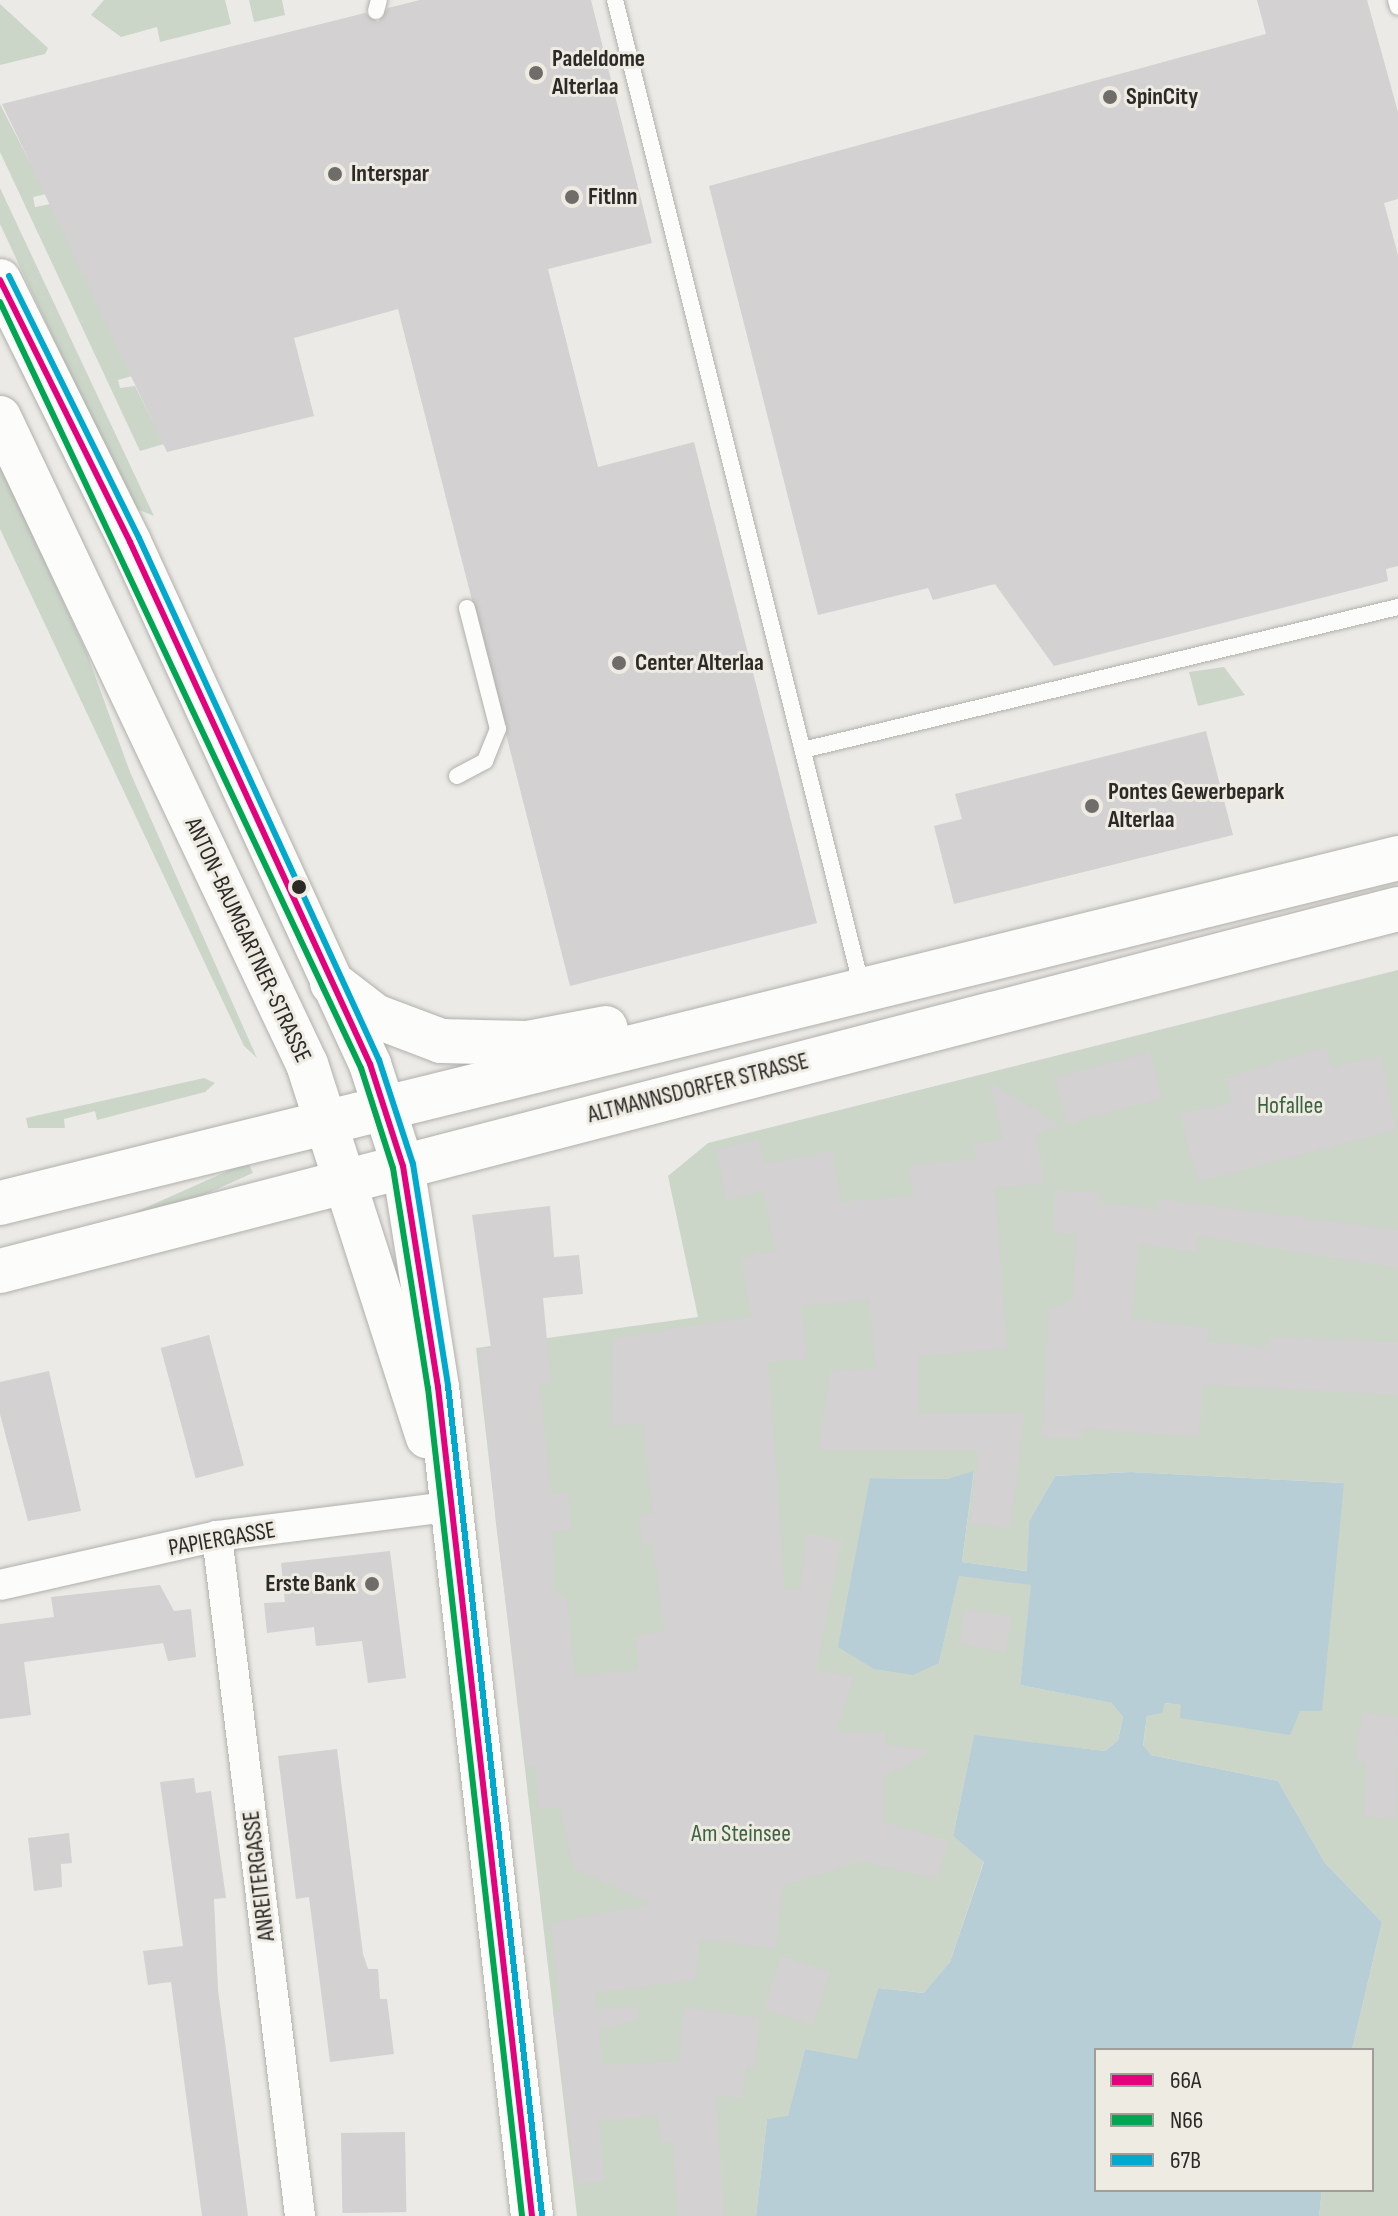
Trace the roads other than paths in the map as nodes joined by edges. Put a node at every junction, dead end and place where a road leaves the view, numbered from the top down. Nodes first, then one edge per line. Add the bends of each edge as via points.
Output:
1 (615, 0) edge
2 (1396, 0) edge
3 (1398, 7) edge
4 (0, 280) edge
5 (0, 417) edge
6 (1398, 607) edge
7 (467, 608) dead end
8 (807, 749) junction
9 (457, 776) dead end
10 (1398, 858) edge
11 (1398, 909) edge
12 (332, 983) junction
13 (863, 991) junction
14 (765, 1016) junction
15 (387, 1110) junction
16 (330, 1125) junction
17 (403, 1166) junction
18 (346, 1182) junction
19 (0, 1203) edge
20 (0, 1271) edge
21 (446, 1495) junction
22 (217, 1536) junction
23 (0, 1585) edge
24 (300, 2216) edge
25 (532, 2216) edge

1 - 8 lane
2 - 3 lane
4 - 12 main road, ANTON-BAUMGARTNER-STRASSE via 130,542
5 - 16 main road, ANTON-BAUMGARTNER-STRASSE
6 - 8 lane
7 - 9 lane via 498,729 485,761
8 - 13 lane
10 - 13 main road
11 - 17 main road, ALTMANNSDORFER STRASSE
12 - 14 main road via 375,1016 441,1041 527,1043 722,1006
12 - 15 main road, ANTON-BAUMGARTNER-STRASSE
13 - 14 main road
14 - 15 main road
15 - 16 main road
15 - 17 main road, ANTON-BAUMGARTNER-STRASSE
16 - 18 main road, ANTON-BAUMGARTNER-STRASSE
16 - 19 main road
17 - 18 main road, ALTMANNSDORFER STRASSE
17 - 21 main road, ANTON-BAUMGARTNER-STRASSE via 438,1387
18 - 20 main road, ALTMANNSDORFER STRASSE
18 - 21 main road, ANTON-BAUMGARTNER-STRASSE
21 - 22 street, PAPIERGASSE
21 - 25 main road, ANTON-BAUMGARTNER-STRASSE
22 - 23 street, PAPIERGASSE
22 - 24 street, ANREITERGASSE

